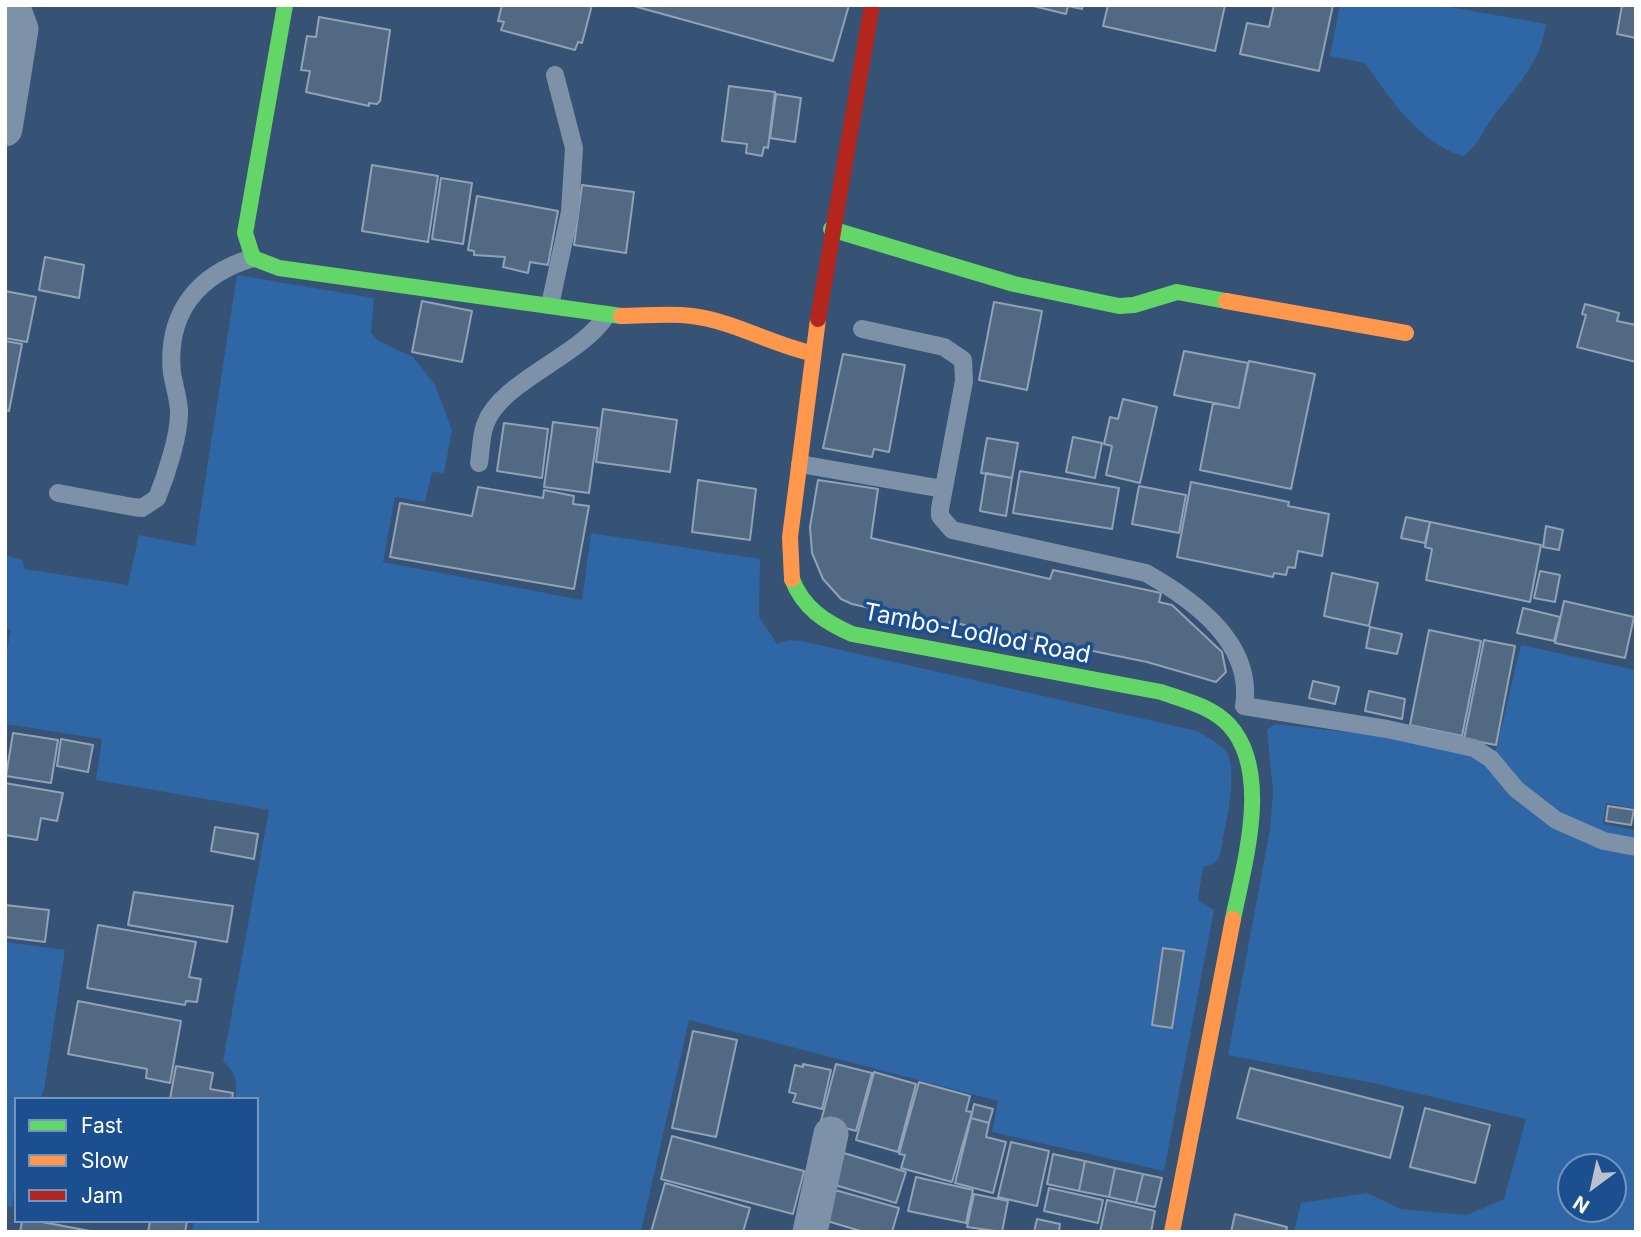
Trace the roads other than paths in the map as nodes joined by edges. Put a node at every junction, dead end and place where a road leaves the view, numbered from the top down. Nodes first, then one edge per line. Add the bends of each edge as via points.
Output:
1 (285, 5) edge
2 (872, 5) edge
3 (5, 7) edge
4 (555, 75) dead end
5 (5, 129) edge
6 (831, 229) junction
7 (253, 258) junction
8 (550, 305) junction
9 (607, 316) junction
10 (862, 329) dead end
11 (1405, 333) dead end
12 (811, 354) junction
13 (480, 463) dead end
14 (800, 464) junction
15 (943, 489) junction
16 (58, 493) dead end
17 (1236, 715) junction
18 (1636, 847) edge
19 (831, 1134) dead end
20 (810, 1232) edge
21 (1172, 1232) edge

1 - 7 street via 245,233
2 - 6 street, Tambo-Lodlod Road
3 - 5 street via 15,13 21,29
4 - 8 lane via 574,148 570,212
6 - 11 street via 1014,284 1119,306 1134,307 1153,295 1177,292
6 - 12 street, Tambo-Lodlod Road
7 - 8 street via 293,270 479,299
7 - 16 lane via 207,279 195,289 183,311 172,351 178,418 157,498 133,508
8 - 9 street
9 - 12 street via 692,316
9 - 13 lane via 586,338 494,408 484,427
10 - 15 lane via 944,347 963,360 964,381
12 - 14 street, Tambo-Lodlod Road
14 - 15 lane
14 - 17 street, Tambo-Lodlod Road via 790,570 805,605 831,625 863,638 1161,692
15 - 17 lane via 940,516 952,530 1122,565 1172,587 1234,647 1247,687
17 - 18 lane via 1387,729 1474,748 1556,820 1604,841
17 - 21 street, Tambo-Lodlod Road via 1253,802 1233,929
19 - 20 street

